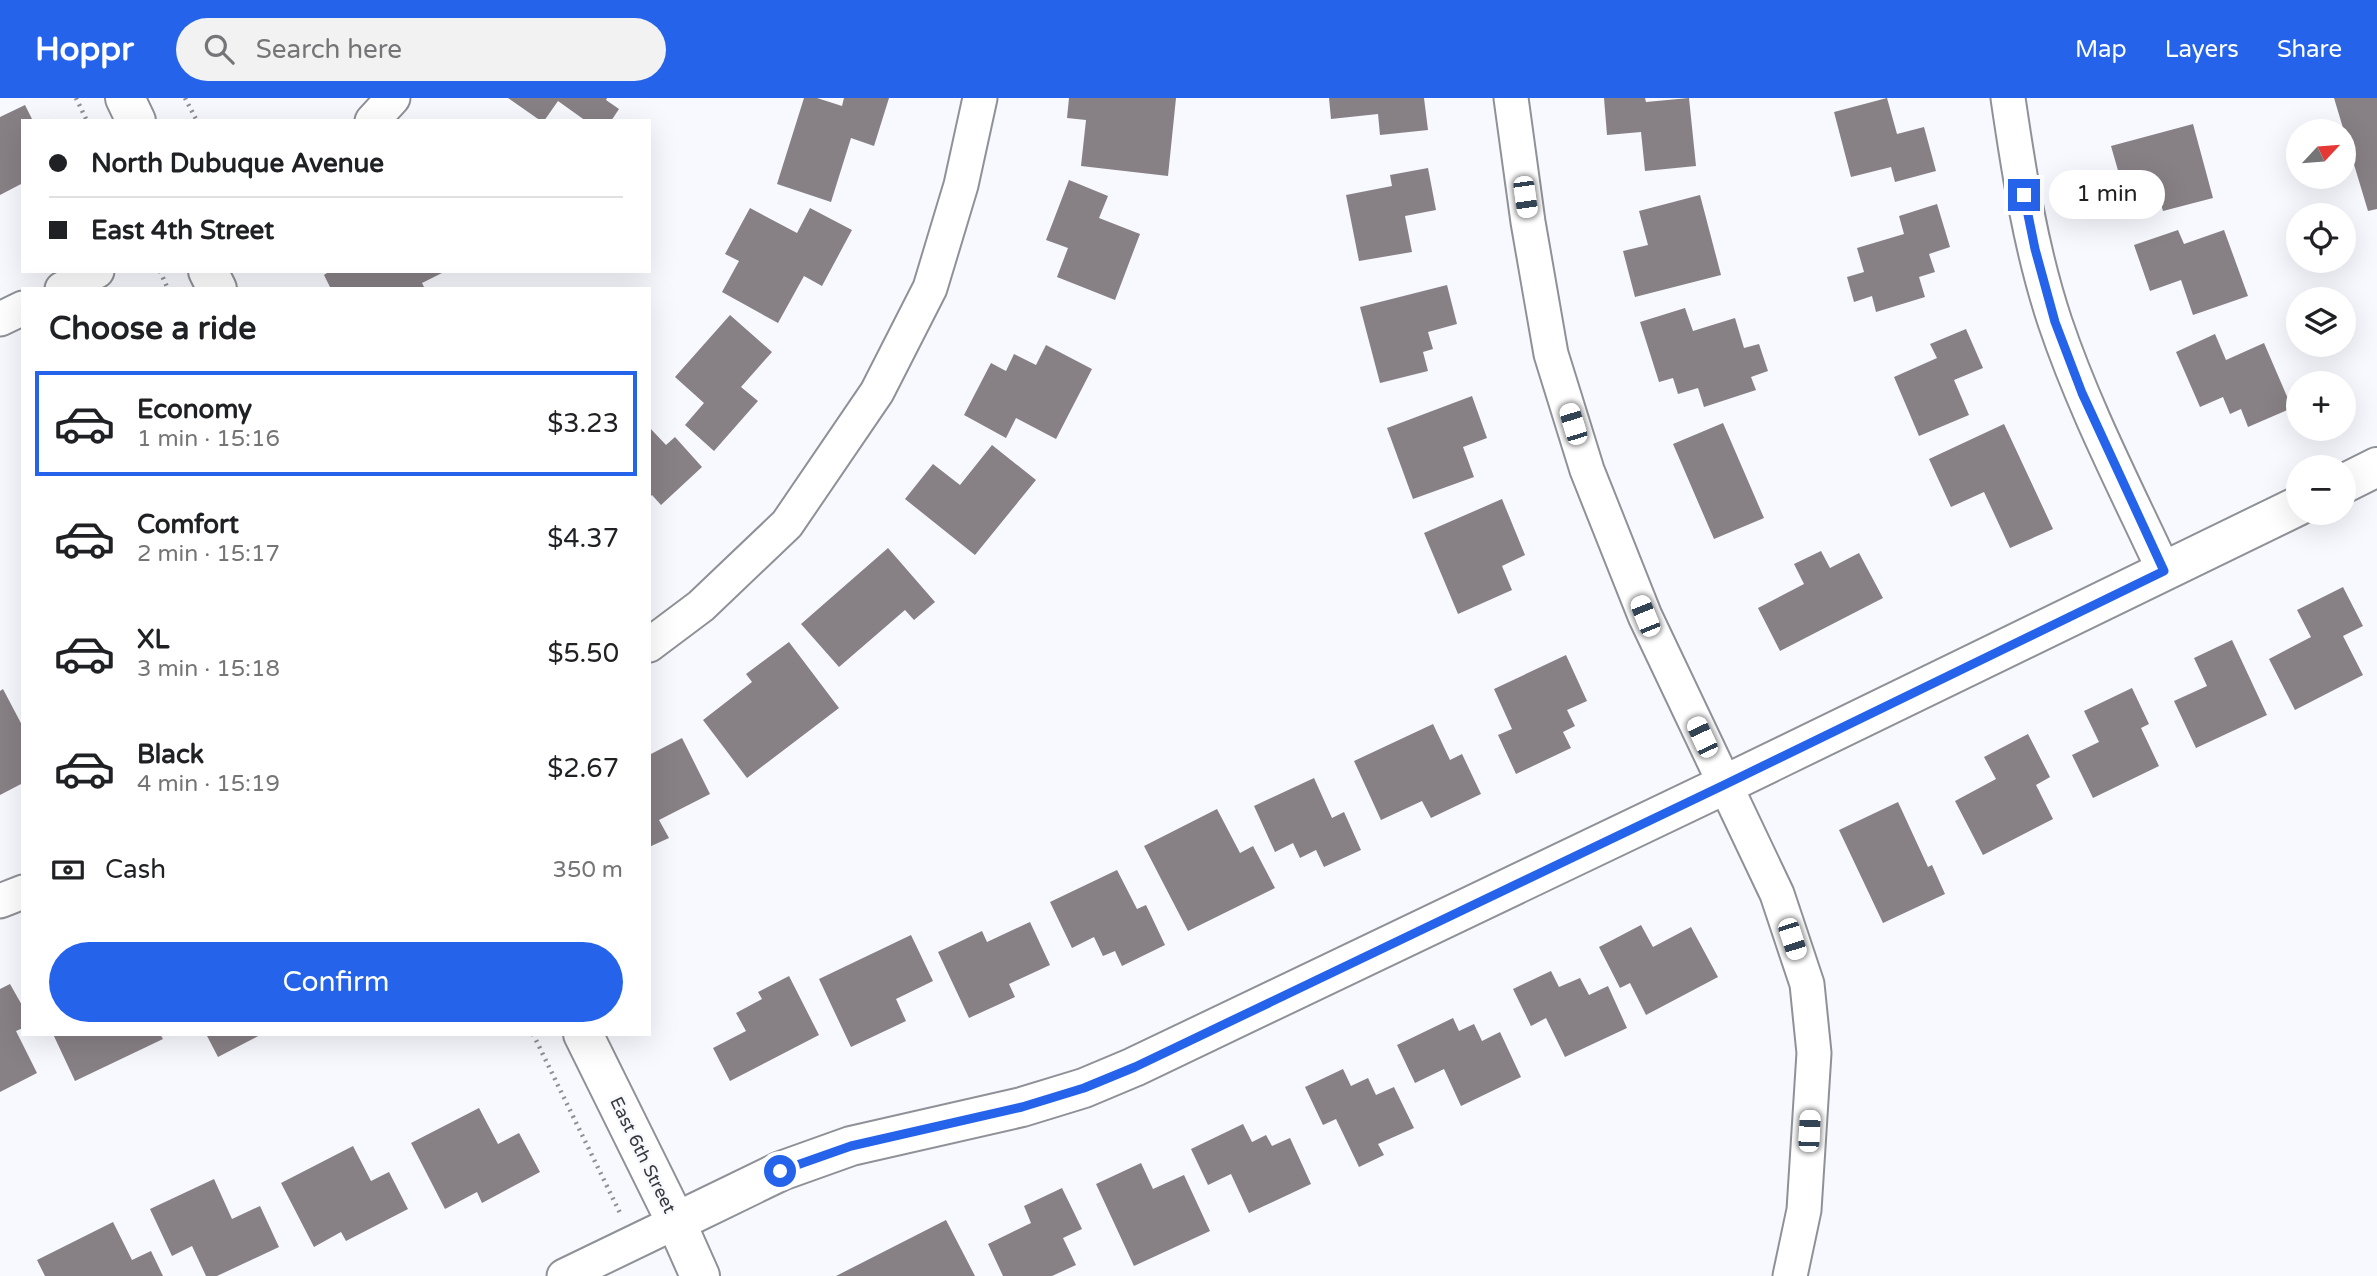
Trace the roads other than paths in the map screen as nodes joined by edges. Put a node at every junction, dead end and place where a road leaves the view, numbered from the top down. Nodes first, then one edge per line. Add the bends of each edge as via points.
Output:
1 (125, 98) edge
2 (393, 98) edge
3 (979, 98) edge
4 (1511, 98) edge
5 (2008, 98) edge
6 (135, 119) edge
7 (374, 119) edge
8 (93, 273) edge
9 (66, 287) edge
10 (21, 309) edge
11 (0, 319) edge
12 (2377, 467) edge
13 (2356, 478) edge
14 (2286, 512) edge
15 (2164, 571) junction
16 (651, 644) edge
17 (1724, 785) junction
18 (21, 893) edge
19 (0, 901) edge
20 (584, 1036) edge
21 (676, 1222) junction
22 (564, 1276) edge
23 (700, 1276) edge
24 (1790, 1276) edge

1 - 6 street
2 - 7 street
3 - 16 street via 961,185 930,288 877,391 787,524 701,606
4 - 17 street via 1551,354 1583,457 1645,616
5 - 15 street via 2026,209 2055,322 2082,393
8 - 9 street
10 - 11 street
12 - 13 street
14 - 15 street
15 - 17 street
17 - 21 street via 1135,1067 1022,1107 851,1146 780,1171
17 - 24 street via 1777,894 1807,984 1814,1053 1804,1210
18 - 19 street
20 - 21 street, East 6th Street
21 - 22 street
21 - 23 street, East 6th Street

